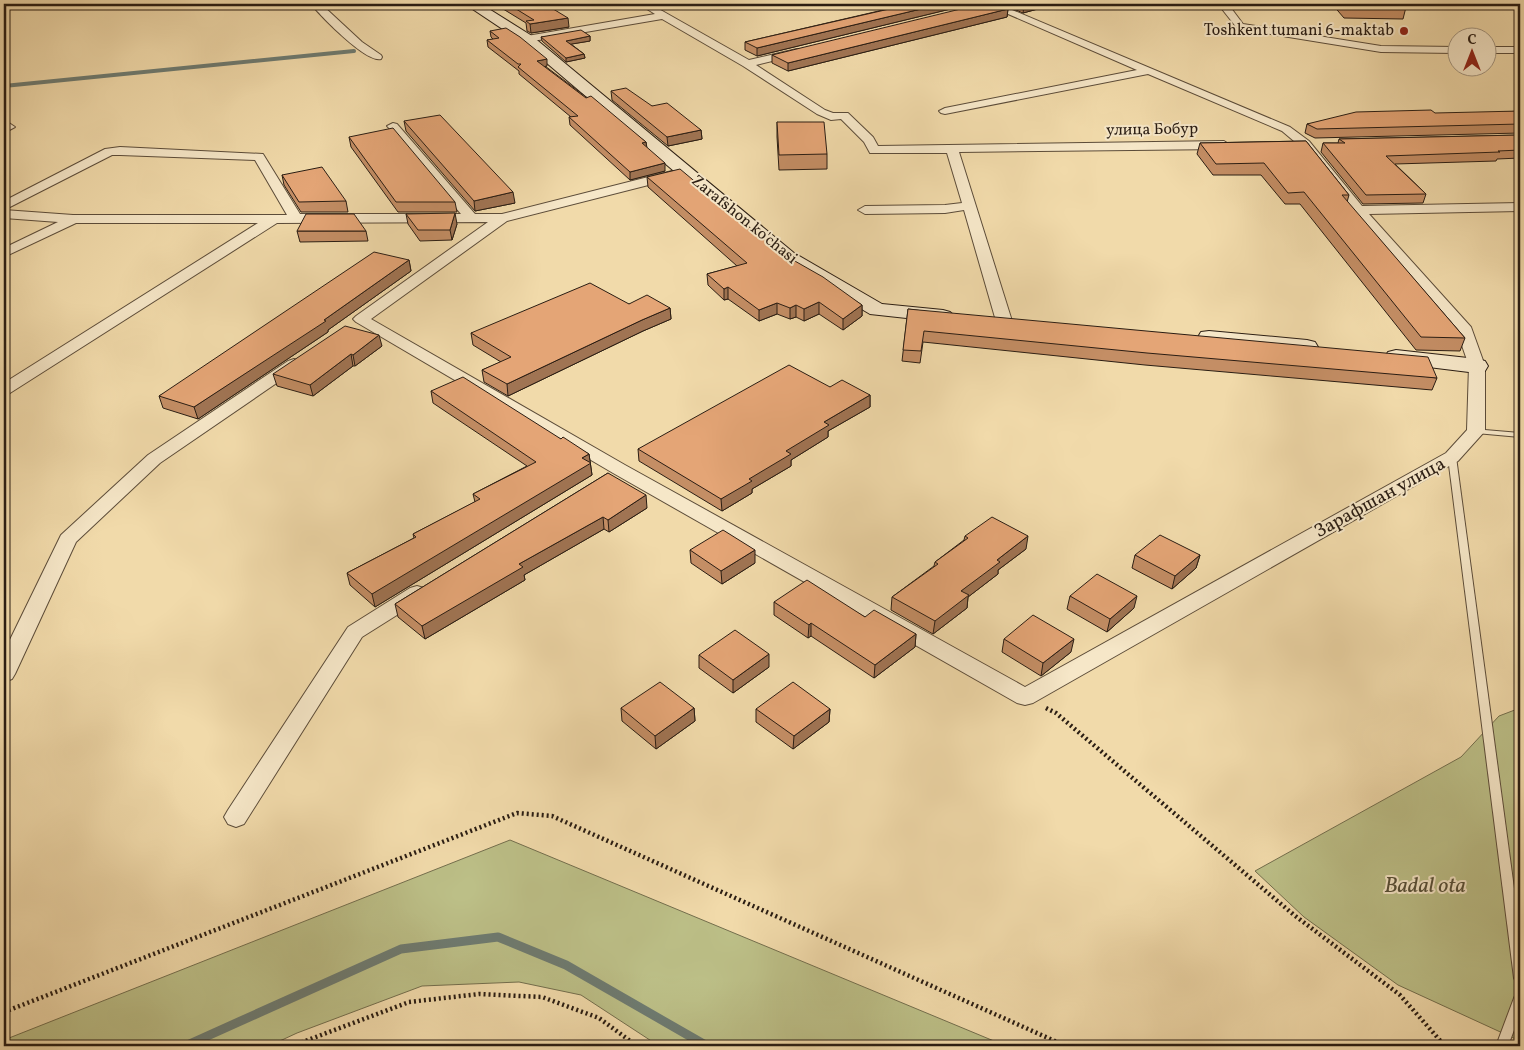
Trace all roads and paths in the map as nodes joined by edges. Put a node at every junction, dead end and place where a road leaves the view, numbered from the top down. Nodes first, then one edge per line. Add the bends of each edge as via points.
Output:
1 (316, 4) edge
2 (472, 4) edge
3 (663, 4) edge
4 (1223, 4) edge
5 (647, 5) edge
6 (986, 5) edge
7 (662, 16) junction
8 (527, 39) junction
9 (805, 50) edge
10 (1446, 50) edge
11 (1496, 50) edge
12 (1520, 50) edge
13 (378, 56) dead end
14 (747, 64) junction
15 (1148, 71) junction
16 (945, 111) dead end
17 (821, 112) joint
18 (393, 126) edge
19 (1325, 143) edge
20 (1286, 144) edge
21 (1305, 144) junction
22 (1236, 145) edge
23 (952, 149) junction
24 (874, 150) joint
25 (684, 172) junction
26 (4, 206) edge
27 (968, 206) junction
28 (1520, 207) edge
29 (865, 210) dead end
30 (1358, 210) junction
31 (4, 214) edge
32 (471, 218) junction
33 (502, 218) junction
34 (73, 219) junction
35 (273, 219) junction
36 (296, 219) junction
37 (4, 253) edge
38 (361, 319) junction
39 (984, 319) junction
40 (1024, 322) edge
41 (345, 329) edge
42 (1193, 336) edge
43 (1321, 348) edge
44 (1380, 355) edge
45 (305, 356) edge
46 (1477, 366) junction
47 (4, 390) edge
48 (1476, 431) junction
49 (1520, 435) edge
50 (1452, 457) junction
51 (432, 584) edge
52 (4, 674) edge
53 (1025, 697) junction
54 (236, 817) dead end
55 (1520, 978) edge
56 (1520, 998) edge
57 (4, 1012) edge
58 (292, 1046) edge
59 (637, 1046) edge
60 (1066, 1046) edge
61 (1445, 1046) edge
62 (1502, 1046) edge

1 - 13 street via 358,44
2 - 8 street, Zarafshon ko'chasi
3 - 5 street
4 - 10 street via 1240,26 1380,49
5 - 7 street
6 - 15 street
7 - 8 street
7 - 14 street
8 - 25 street, Zarafshon ko'chasi
9 - 14 street
11 - 12 street
14 - 17 street
15 - 16 street
15 - 21 street via 1286,129
17 - 24 street via 831,117 844,115 869,140
18 - 32 street
19 - 21 street
20 - 21 street
21 - 30 street
22 - 23 street, улица Бобур
23 - 24 street, улица Бобур
23 - 27 street
25 - 33 street
25 - 39 street, Zarafshon ko'chasi via 787,258 877,310
26 - 36 street via 109,152 259,157
27 - 29 street
27 - 39 street
28 - 30 street
30 - 46 street via 1463,327
31 - 34 street
32 - 33 street
32 - 36 street
33 - 38 street
34 - 35 street
34 - 37 street
35 - 36 street
35 - 47 street
38 - 41 street
38 - 53 street via 611,475
39 - 40 street, Zarafshon ko'chasi
42 - 43 street
44 - 46 street
45 - 52 street via 154,459 68,540
46 - 48 street
48 - 49 lane
48 - 50 street, Зарафшан улица
50 - 53 street, Зарафшан улица
50 - 55 lane
51 - 54 street via 355,632
53 - 61 path via 1056,713 1294,915 1400,995
56 - 62 lane
57 - 60 path via 517,812 552,816
58 - 59 path via 409,1002 479,994 542,997 599,1018

